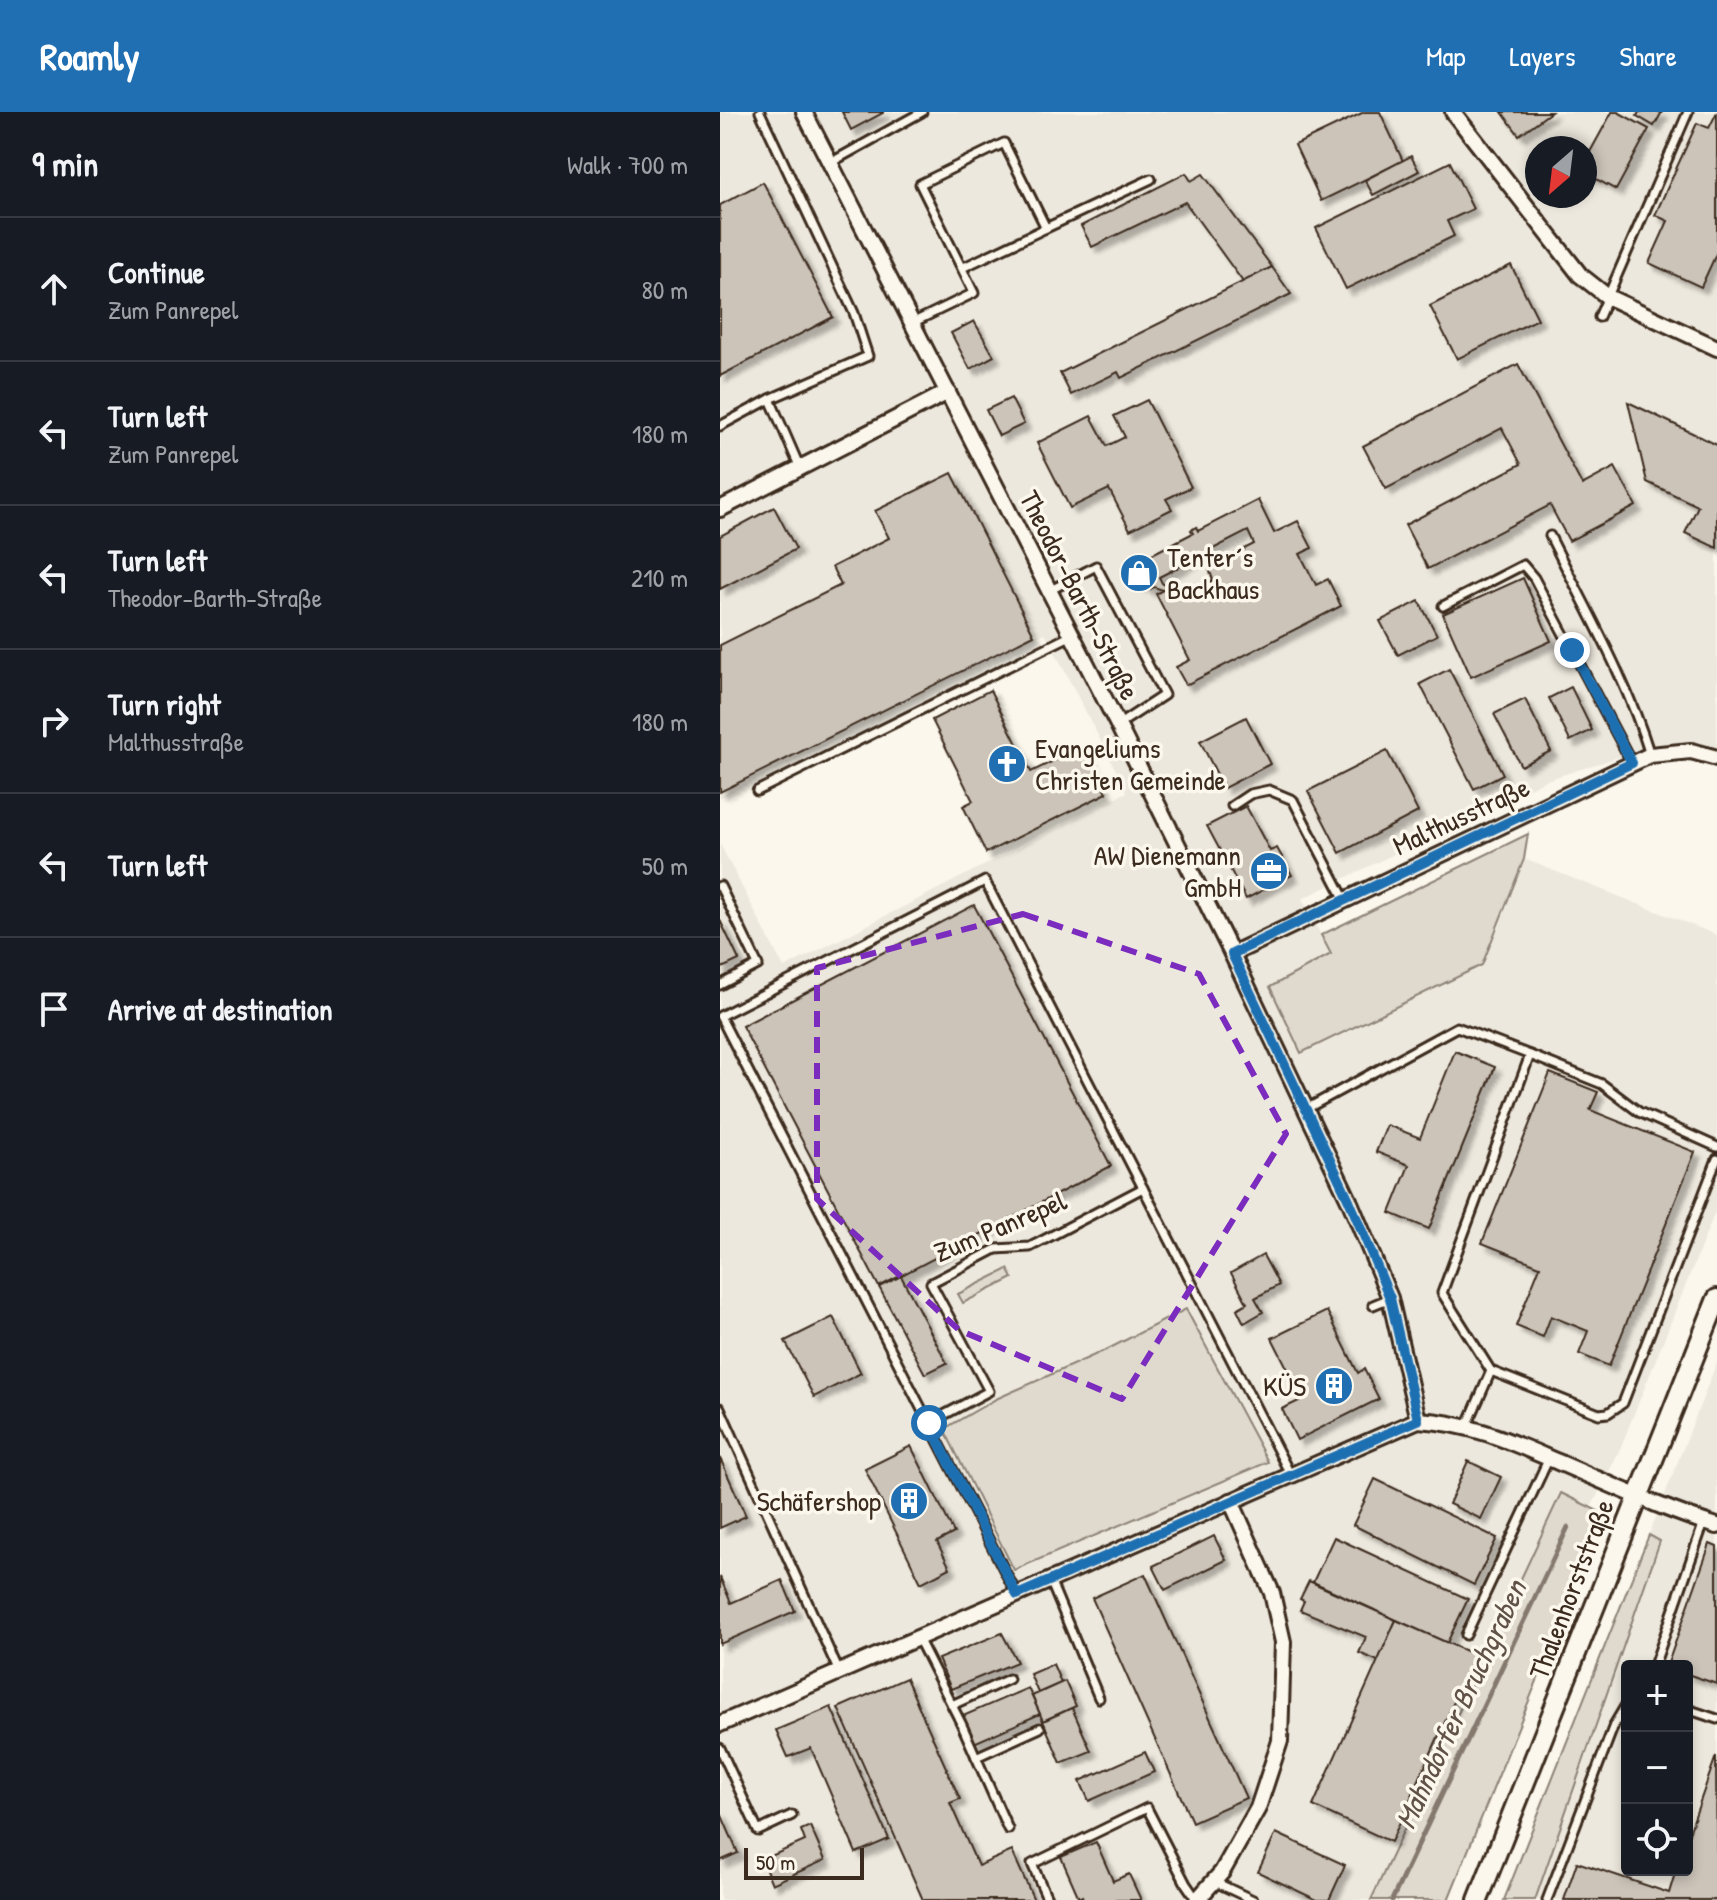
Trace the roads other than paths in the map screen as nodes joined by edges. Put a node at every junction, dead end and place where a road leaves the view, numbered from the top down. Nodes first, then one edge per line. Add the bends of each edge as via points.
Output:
1 (760, 112) edge
2 (804, 112) edge
3 (922, 112) edge
4 (1453, 112) edge
5 (1688, 112) edge
6 (830, 163) junction
7 (1151, 179) dead end
8 (1046, 228) junction
9 (962, 268) junction
10 (1608, 297) junction
11 (1599, 317) dead end
12 (912, 323) junction
13 (1717, 348) edge
14 (948, 392) junction
15 (770, 399) junction
16 (720, 426) edge
17 (800, 468) junction
18 (720, 509) edge
19 (1550, 536) dead end
20 (1049, 591) junction
21 (1443, 606) dead end
22 (1072, 635) junction
23 (1118, 725) junction
24 (1650, 755) junction
25 (1717, 758) edge
26 (1632, 763) junction
27 (757, 791) dead end
28 (1232, 806) dead end
29 (720, 886) edge
30 (1345, 900) junction
31 (1232, 954) junction
32 (720, 985) edge
33 (1530, 1055) junction
34 (1306, 1109) junction
35 (1717, 1147) edge
36 (1717, 1159) edge
37 (1143, 1188) junction
38 (1390, 1298) junction
39 (1717, 1299) edge
40 (1373, 1305) dead end
41 (1491, 1371) junction
42 (720, 1408) edge
43 (1418, 1420) junction
44 (929, 1423) junction
45 (1467, 1426) junction
46 (1549, 1458) junction
47 (1290, 1474) junction
48 (1638, 1496) junction
49 (1231, 1501) junction
50 (1711, 1524) edge
51 (1050, 1580) junction
52 (1017, 1595) junction
53 (1466, 1635) dead end
54 (918, 1638) junction
55 (1656, 1660) edge
56 (839, 1672) junction
57 (1009, 1679) dead end
58 (1099, 1698) dead end
59 (952, 1705) junction
60 (1693, 1711) edge
61 (1621, 1713) edge
62 (1717, 1719) edge
63 (720, 1724) edge
64 (1040, 1728) dead end
65 (720, 1748) edge
66 (976, 1757) junction
67 (792, 1815) dead end
68 (1008, 1829) dead end
69 (1213, 1881) junction
70 (1048, 1900) edge
71 (1197, 1900) edge
72 (1253, 1900) edge
73 (1478, 1900) edge
74 (1547, 1900) edge

1 - 15 lane via 854,313 868,356
2 - 6 street, Theodor-Barth-Straße
3 - 6 lane
4 - 10 street via 1580,275
5 - 10 lane
6 - 12 street, Theodor-Barth-Straße
7 - 8 lane
8 - 9 lane
8 - 9 lane via 1004,143 920,184
9 - 12 lane via 974,293
10 - 11 lane
10 - 13 street
12 - 14 street, Theodor-Barth-Straße
14 - 17 street
14 - 20 street, Theodor-Barth-Straße
15 - 16 lane
15 - 17 lane
17 - 18 street
19 - 24 lane via 1635,712
20 - 22 street, Theodor-Barth-Straße
20 - 23 lane via 1096,566 1164,695
21 - 26 lane via 1523,565
22 - 23 street, Theodor-Barth-Straße
22 - 27 lane
23 - 31 street, Theodor-Barth-Straße
24 - 25 street, Malthusstraße via 1691,751
24 - 26 street, Malthusstraße
26 - 30 street, Malthusstraße
28 - 30 lane via 1269,790 1293,800
29 - 32 lane via 758,965
30 - 31 street, Malthusstraße
31 - 34 street, Theodor-Barth-Straße
33 - 34 lane via 1457,1027
33 - 35 lane via 1602,1084 1639,1112
33 - 41 lane via 1442,1293
34 - 38 street, Theodor-Barth-Straße
36 - 41 lane via 1623,1403 1599,1414
37 - 44 lane, Zum Panrepel via 1030,1247 996,1249 931,1283 989,1391
37 - 44 lane via 985,881 720,1016
37 - 47 lane
38 - 40 lane
38 - 43 street, Theodor-Barth-Straße
39 - 48 main road, Thalenhorststraße
41 - 45 lane
42 - 56 lane
43 - 45 street
43 - 47 street
44 - 52 lane
45 - 46 street
46 - 48 street
46 - 53 lane
47 - 49 street
48 - 50 street
48 - 73 main road, Thalenhorststraße
49 - 51 street
49 - 69 street via 1272,1593 1283,1642 1280,1741 1258,1808
50 - 55 lane
51 - 52 street
51 - 58 lane
52 - 54 street
54 - 56 street
54 - 59 lane
56 - 63 street
57 - 59 lane
59 - 66 lane
60 - 62 lane
61 - 74 lane
64 - 66 lane
65 - 67 lane via 758,1831
66 - 68 lane
69 - 71 street
69 - 72 lane
70 - 71 lane via 1032,1864 1147,1808

